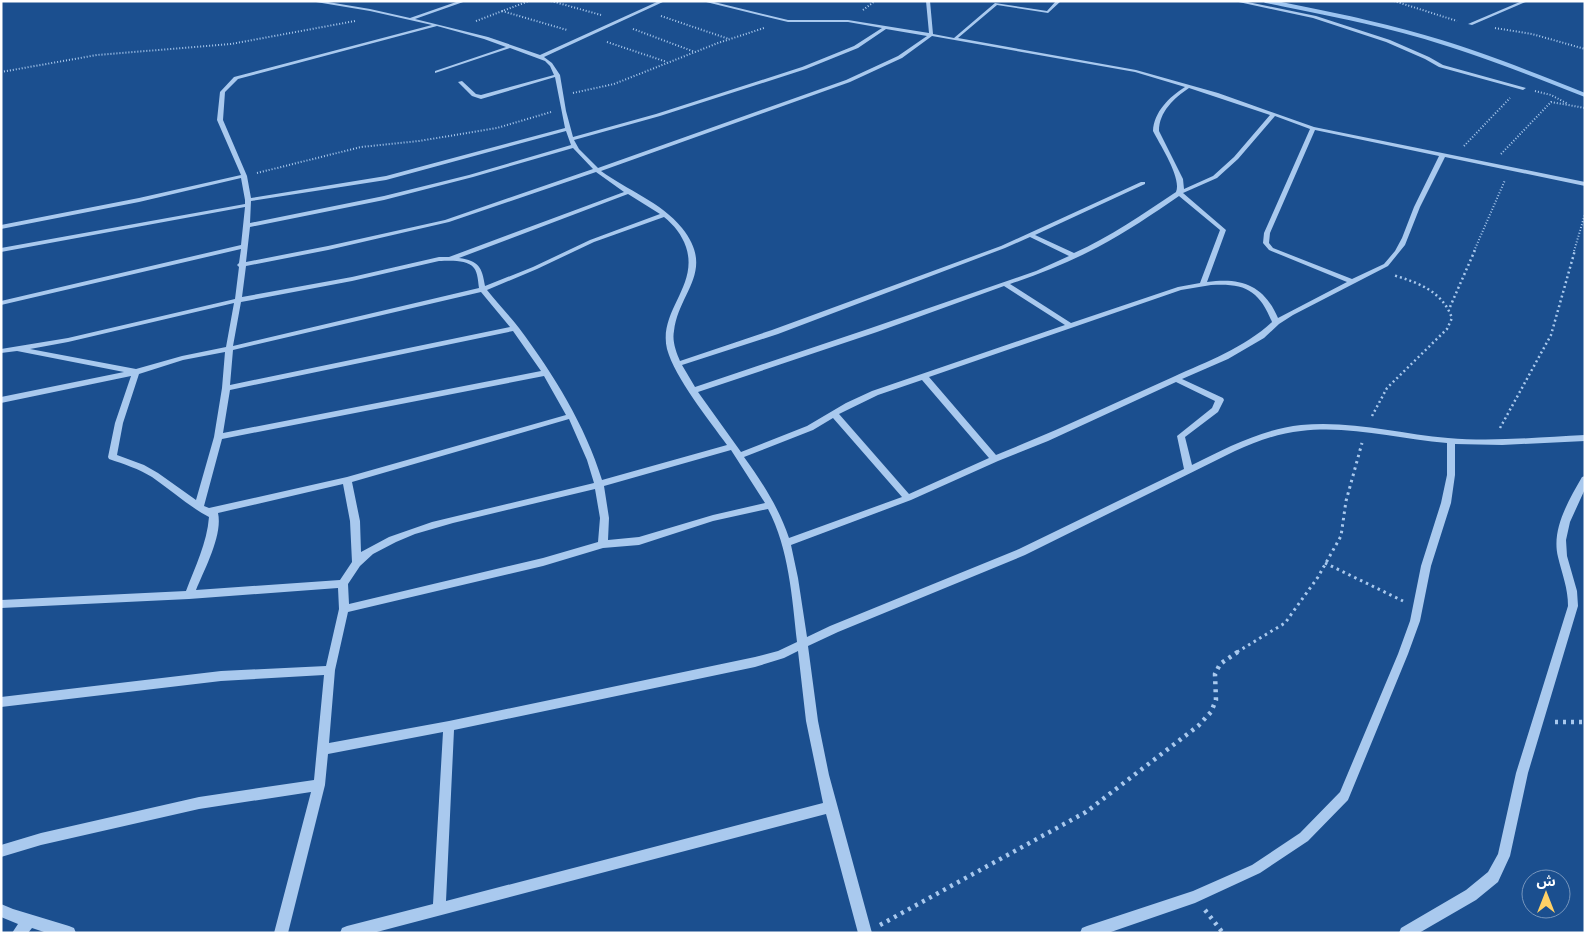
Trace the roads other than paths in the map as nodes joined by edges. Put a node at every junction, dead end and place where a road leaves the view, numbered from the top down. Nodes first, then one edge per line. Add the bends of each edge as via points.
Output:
1 (312, 1) edge
2 (464, 1) edge
3 (664, 1) edge
4 (704, 1) edge
5 (928, 1) edge
6 (1060, 1) edge
7 (1236, 1) edge
8 (1526, 1) edge
9 (1546, 1) edge
10 (1564, 1) edge
11 (1011, 4) edge
12 (409, 19) junction
13 (1470, 24) dead end
14 (436, 25) junction
15 (886, 27) junction
16 (931, 35) junction
17 (955, 39) junction
18 (512, 46) junction
19 (540, 57) junction
20 (437, 72) dead end
21 (558, 75) junction
22 (460, 82) dead end
23 (1189, 86) junction
24 (1523, 88) road end
25 (1273, 115) junction
26 (1313, 128) junction
27 (568, 129) junction
28 (574, 142) junction
29 (1443, 154) junction
30 (597, 170) junction
31 (244, 176) junction
32 (1142, 183) dead end
33 (1585, 184) edge
34 (630, 192) junction
35 (1179, 193) junction
36 (248, 203) junction
37 (664, 215) junction
38 (246, 226) junction
39 (1, 227) edge
40 (1029, 234) junction
41 (244, 246) junction
42 (1, 250) edge
43 (1075, 256) junction
44 (452, 259) junction
45 (240, 265) junction
46 (1353, 282) junction
47 (1005, 284) junction
48 (1203, 284) junction
49 (483, 289) junction
50 (238, 300) junction
51 (1, 303) edge
52 (1276, 322) junction
53 (1071, 326) junction
54 (515, 328) junction
55 (12, 348) junction
56 (229, 349) junction
57 (1, 351) edge
58 (678, 364) junction
59 (136, 372) junction
60 (546, 373) junction
61 (924, 377) junction
62 (1175, 379) junction
63 (226, 388) junction
64 (693, 391) junction
65 (1, 400) edge
66 (834, 414) junction
67 (571, 416) junction
68 (218, 437) junction
69 (1585, 438) edge
70 (1451, 441) junction
71 (732, 447) junction
72 (738, 456) junction
73 (995, 459) junction
74 (1188, 469) junction
75 (1585, 479) edge
76 (347, 480) junction
77 (599, 485) junction
78 (908, 498) junction
79 (770, 506) junction
80 (199, 507) junction
81 (208, 512) junction
82 (786, 543) junction
83 (603, 544) junction
84 (357, 562) junction
85 (343, 584) junction
86 (189, 595) junction
87 (1, 604) edge
88 (344, 610) junction
89 (802, 645) junction
90 (330, 670) junction
91 (1, 702) edge
92 (450, 726) junction
93 (324, 749) junction
94 (319, 785) junction
95 (830, 807) junction
96 (1, 851) edge
97 (1, 910) edge
98 (439, 910) junction
99 (29, 921) junction
100 (19, 933) edge
101 (69, 933) edge
102 (281, 933) edge
103 (348, 933) edge
104 (865, 933) edge
105 (1087, 933) edge
106 (1406, 933) edge

1 - 12 street
2 - 12 street
3 - 19 street
4 - 15 street via 788,21 834,20
5 - 16 street
6 - 11 street via 1048,12
7 - 24 street via 1348,28 1404,48 1441,66
8 - 13 street
9 - 10 street
11 - 17 street via 996,4
12 - 14 street
14 - 18 street
14 - 31 street via 236,78 223,92 220,120
15 - 16 street
15 - 28 street via 856,47 804,68
16 - 17 street
16 - 30 street via 906,53 868,72
17 - 23 street via 1121,68
18 - 19 street
18 - 20 street
19 - 21 street via 552,64
21 - 22 street via 481,96 474,95
21 - 27 street
23 - 25 street
23 - 35 street via 1161,112 1155,125 1180,179 1182,188
25 - 26 street
25 - 35 street via 1215,177
26 - 29 street
26 - 46 street via 1266,243 1271,249
27 - 28 street
27 - 36 street via 386,178
28 - 30 street
28 - 38 street via 471,176 384,198
29 - 33 street
29 - 46 street via 1411,222 1407,238 1395,256
30 - 34 street
30 - 45 street via 447,221
31 - 36 street
31 - 39 street
32 - 40 street
34 - 37 street
34 - 44 street
35 - 43 street
35 - 48 street via 1223,230
36 - 38 street
36 - 42 street
37 - 49 street via 592,241
37 - 58 street via 687,240 694,261 690,283 670,324 670,346
38 - 41 street
40 - 43 street
40 - 58 street via 1003,247 784,329
41 - 45 street
41 - 51 street
43 - 47 street
44 - 49 street via 474,264
44 - 50 street via 422,262
45 - 50 street
46 - 52 street
47 - 53 street
47 - 64 street
48 - 52 street via 1230,283 1251,289 1261,295
48 - 53 street via 1180,288
49 - 54 street
49 - 56 street
50 - 55 street via 68,340
50 - 56 street
52 - 62 street via 1239,349
53 - 61 street
54 - 60 street
54 - 63 street
55 - 57 street
55 - 59 street
56 - 59 street via 182,358
56 - 63 street
58 - 64 street
59 - 65 street
59 - 80 street via 119,423 112,457 155,475
60 - 67 street
60 - 68 street
61 - 66 street via 875,392
61 - 73 street
62 - 73 street
62 - 74 street via 1220,400 1215,410 1181,436
63 - 68 street
64 - 71 street
66 - 72 street via 810,428
66 - 78 street
67 - 76 street
67 - 77 street
68 - 80 street
69 - 70 street
70 - 74 street via 1366,430 1300,428 1254,440
70 - 105 street via 1451,475 1446,503 1426,566 1418,608 1403,654 1344,796 1304,837 1256,868 1195,897
71 - 72 street
71 - 77 street
72 - 79 street
73 - 78 street
74 - 89 street via 1022,552
75 - 106 street via 1562,530 1561,548 1574,594 1573,606 1522,773 1504,856 1493,877 1471,895
76 - 81 street
76 - 84 street via 355,521
77 - 83 street via 605,519
77 - 84 street via 402,536 377,547
78 - 82 street
79 - 82 street
79 - 83 street via 713,518 639,541
80 - 81 street
81 - 86 street via 214,515 213,529
82 - 89 street
83 - 88 street via 543,562
84 - 85 street
85 - 86 street
85 - 88 street
86 - 87 street
88 - 90 street
89 - 92 street via 755,662
89 - 95 street
90 - 91 street via 221,676
90 - 93 street
92 - 93 street
92 - 98 street
93 - 94 street
94 - 96 street via 190,805
94 - 102 street
95 - 98 street
95 - 104 street
97 - 99 street
98 - 103 street
99 - 100 street
99 - 101 street

